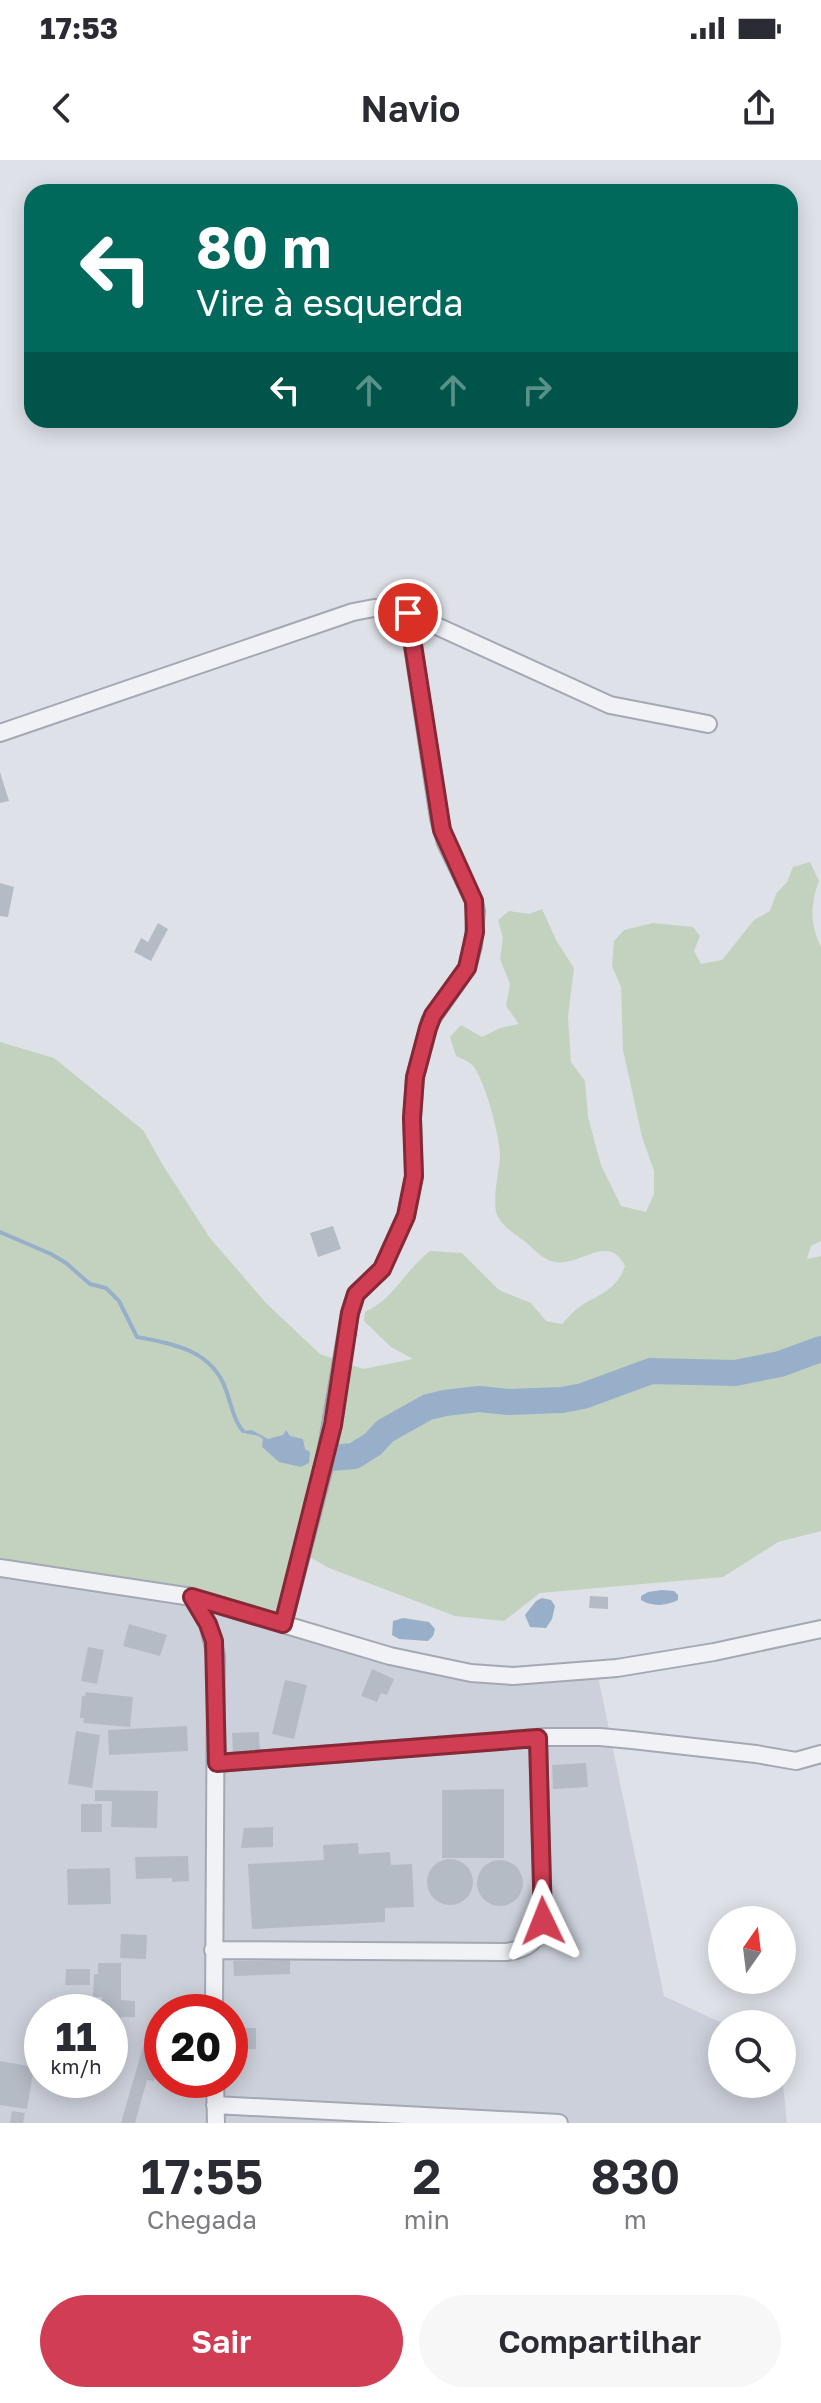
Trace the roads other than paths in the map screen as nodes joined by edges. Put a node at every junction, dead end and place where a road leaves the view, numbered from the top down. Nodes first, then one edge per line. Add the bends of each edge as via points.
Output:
1 (408, 613) junction
2 (708, 724) dead end
3 (0, 733) edge
4 (0, 1568) edge
5 (192, 1597) junction
6 (283, 1624) junction
7 (821, 1629) edge
8 (538, 1738) junction
9 (821, 1754) edge
10 (217, 1763) junction
11 (213, 1950) junction
12 (214, 1994) edge
13 (215, 2098) edge
14 (215, 2105) junction
15 (216, 2123) edge
16 (559, 2123) edge

1 - 2 street via 610,705
1 - 3 street via 374,608 353,612
1 - 6 street via 442,830 474,901 475,932 467,968 428,1028 415,1077 414,1176 406,1216 382,1269 356,1294 350,1313 333,1425
4 - 5 street
5 - 6 street
5 - 10 street via 214,1641
6 - 7 street via 441,1668 513,1676 643,1664
8 - 9 street via 600,1737 796,1761
8 - 10 street
8 - 11 street via 543,1921 533,1944 524,1950
10 - 11 street
11 - 12 street
13 - 14 street
14 - 15 street
14 - 16 street

